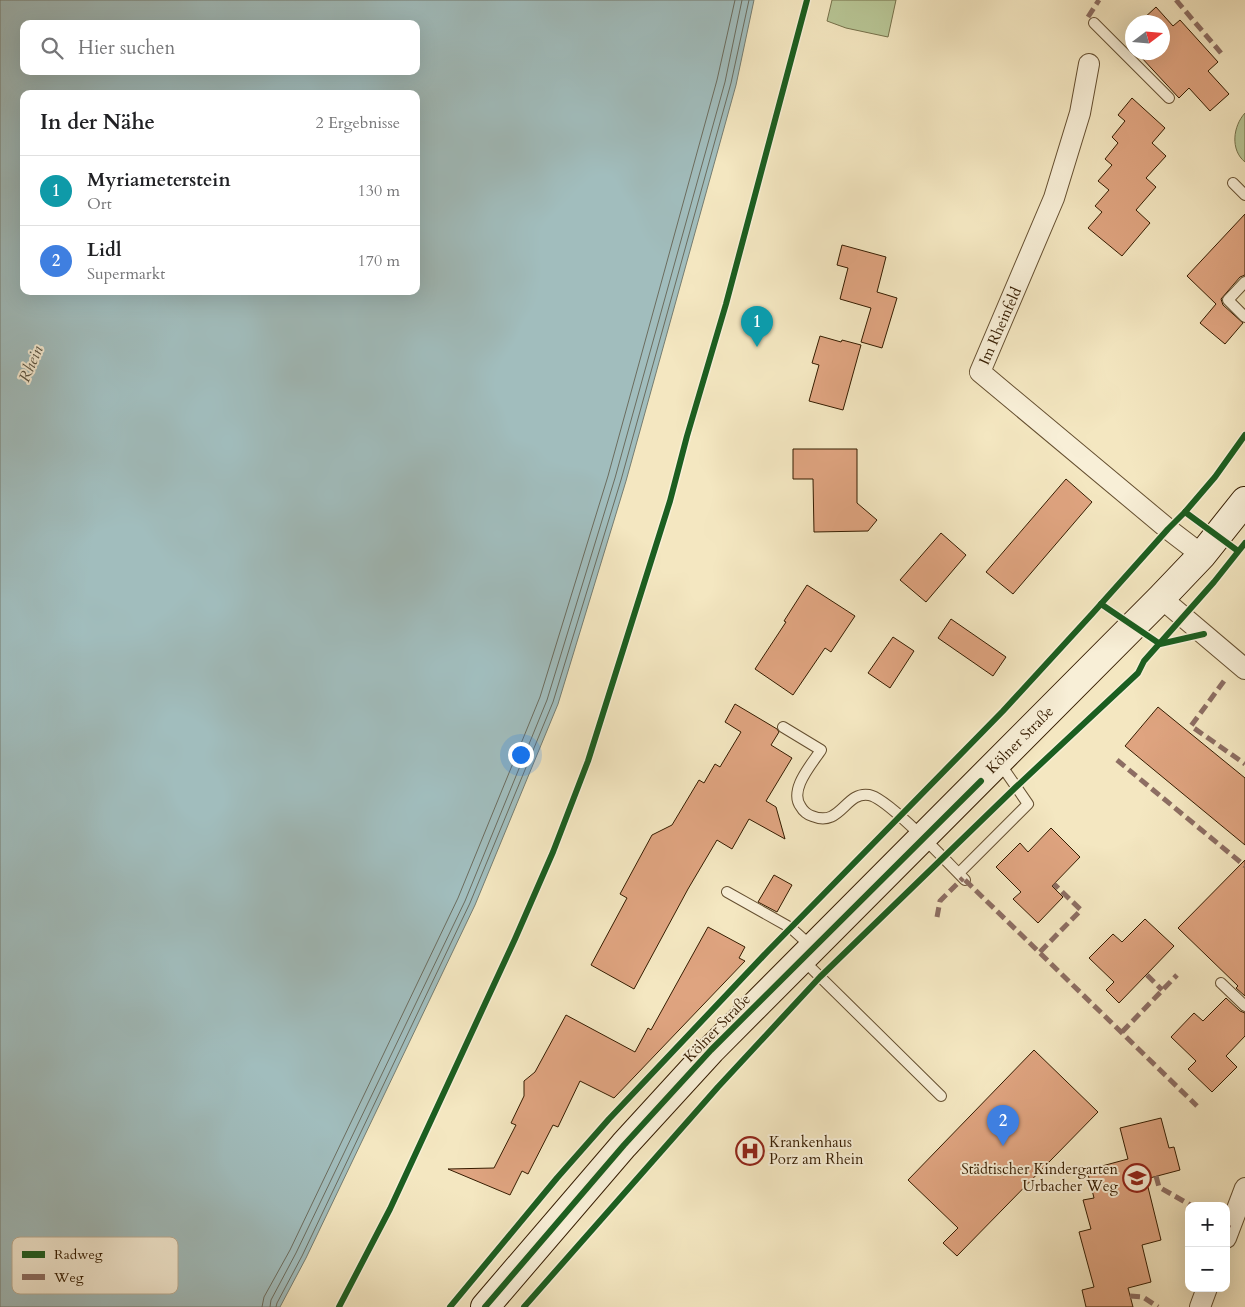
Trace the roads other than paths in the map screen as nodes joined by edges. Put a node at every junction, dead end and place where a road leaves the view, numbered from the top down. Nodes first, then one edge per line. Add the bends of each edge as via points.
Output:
1 (1094, 23) dead end
2 (1089, 64) dead end
3 (1169, 98) dead end
4 (1233, 183) dead end
5 (1245, 195) edge
6 (1245, 282) edge
7 (1245, 317) edge
8 (1245, 501) edge
9 (1202, 555) junction
10 (1161, 598) junction
11 (1245, 669) edge
12 (783, 727) dead end
13 (999, 762) junction
14 (923, 838) junction
15 (727, 892) dead end
16 (808, 954) junction
17 (1222, 983) dead end
18 (1245, 1006) edge
19 (941, 1096) dead end
20 (1245, 1188) edge
21 (1240, 1217) edge
22 (1230, 1232) edge
23 (1206, 1292) edge
24 (485, 1307) edge
25 (1200, 1307) edge

1 - 3 lane
2 - 9 street, Im Rheinfeld via 1080,113 1054,198 980,372
4 - 5 lane
6 - 7 lane via 1228,300
8 - 9 main road, Kölner Straße
9 - 10 main road, Kölner Straße
10 - 11 street
10 - 13 main road, Kölner Straße
12 - 14 lane via 821,750 798,786 797,802 809,815 832,818 855,797 868,795 892,808
13 - 14 main road, Kölner Straße
13 - 14 lane via 1028,804 962,877
14 - 16 main road, Kölner Straße
15 - 16 lane via 791,928
16 - 19 lane
16 - 24 main road, Kölner Straße via 711,1050 624,1145
17 - 18 lane
20 - 21 street
21 - 22 street
23 - 25 street

